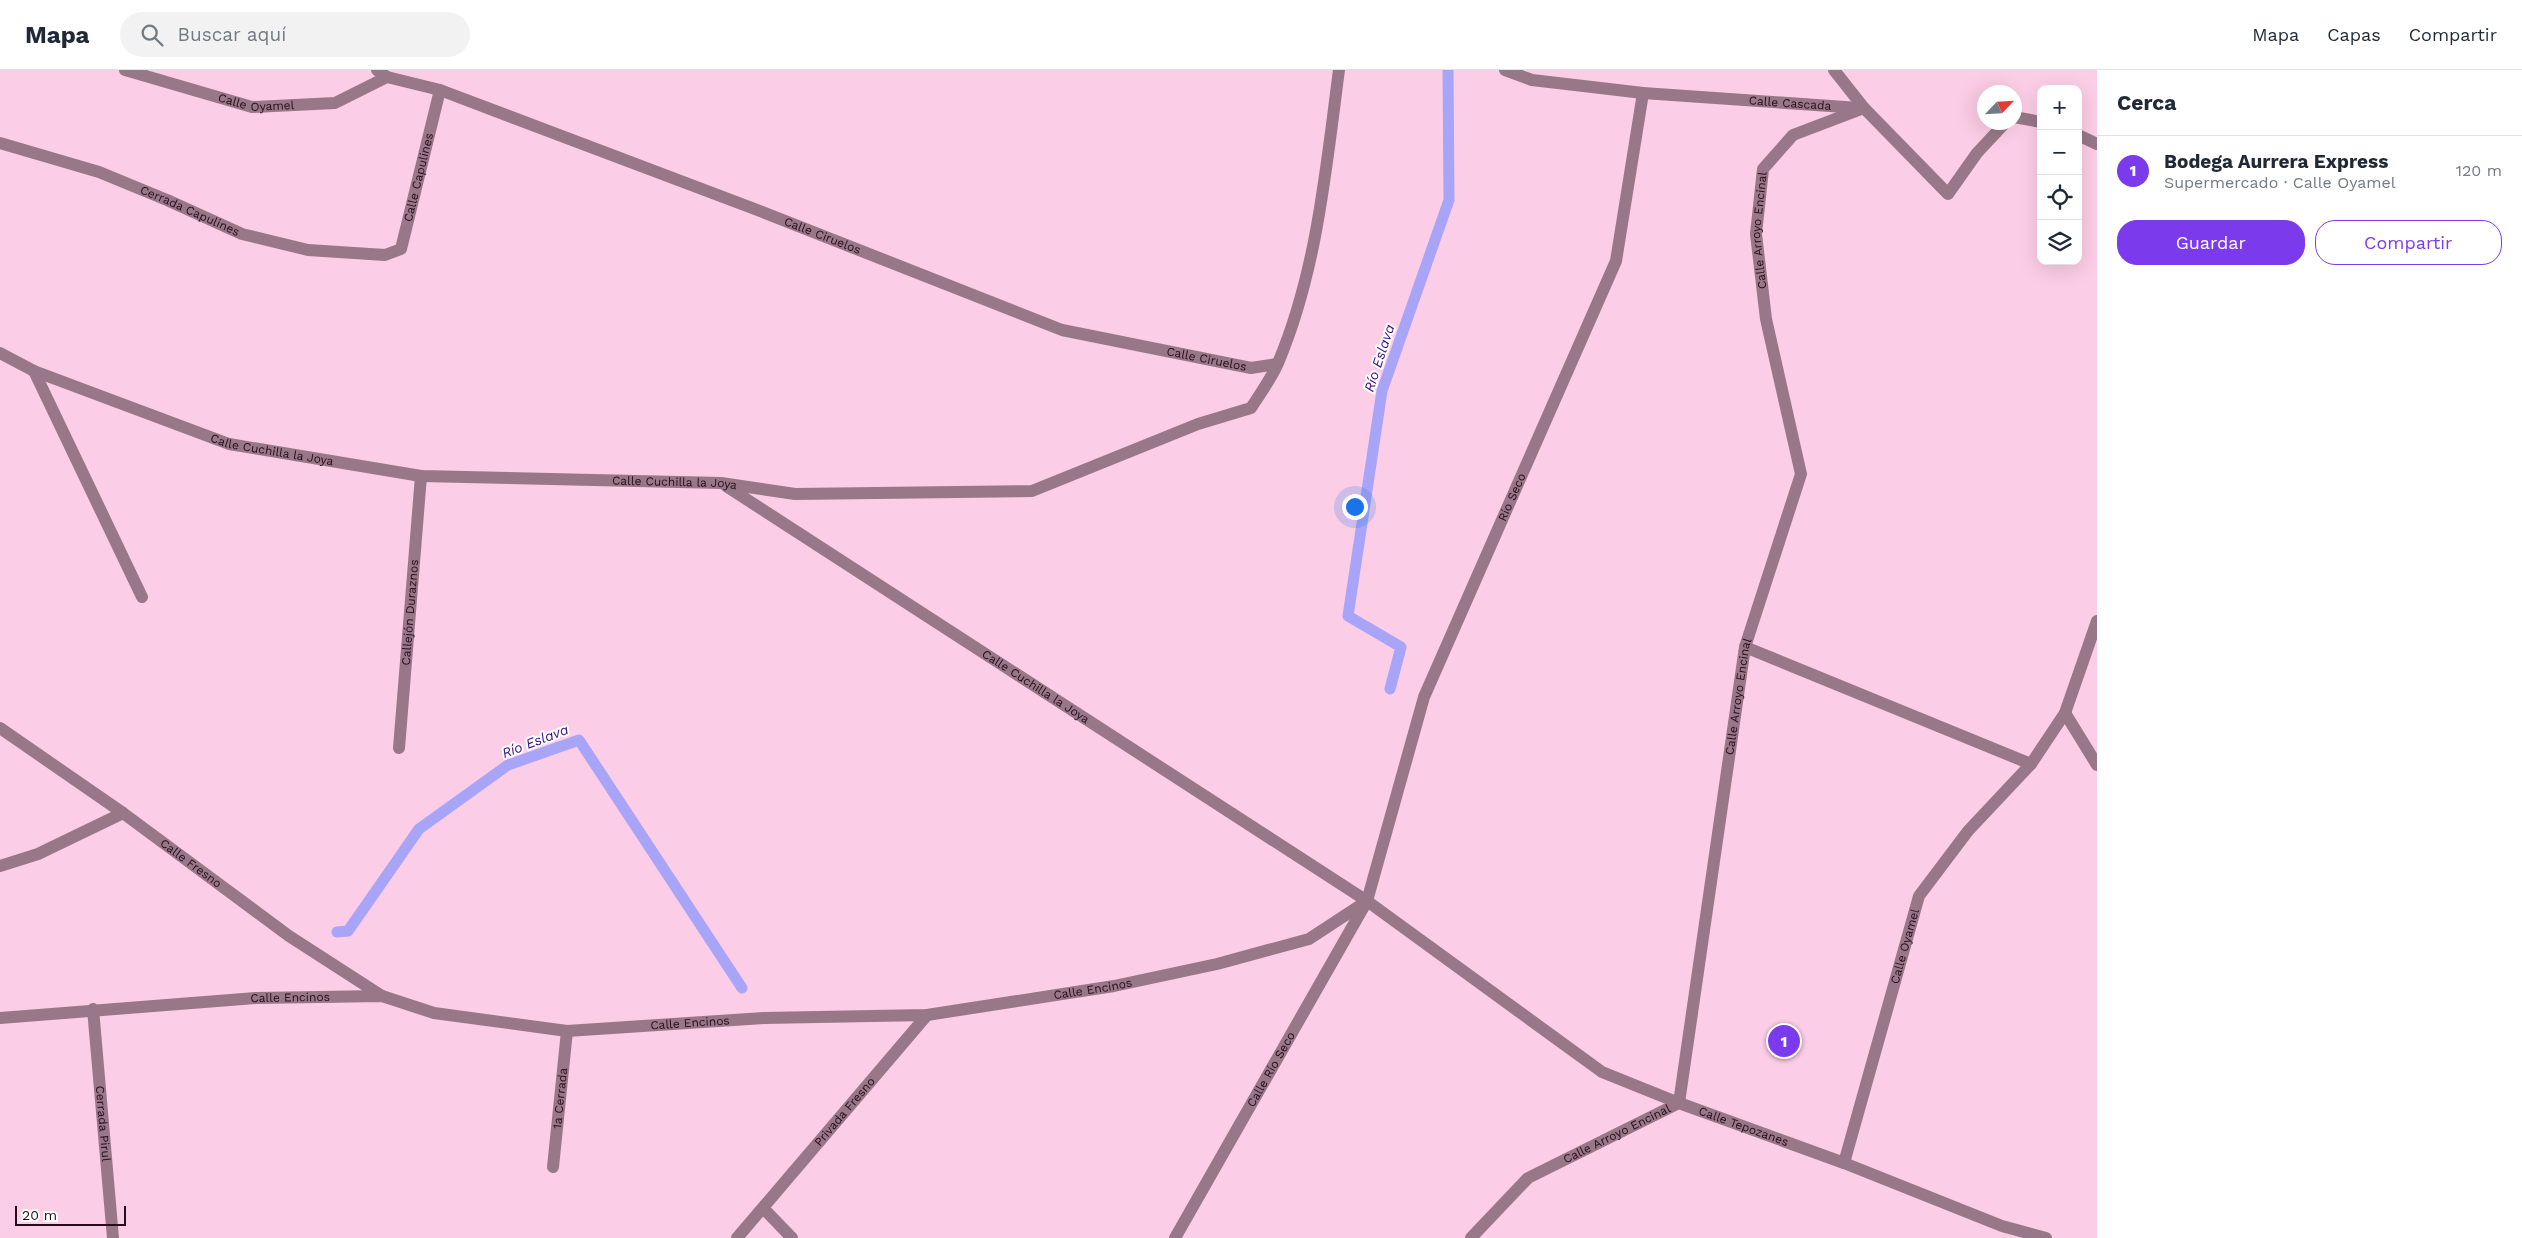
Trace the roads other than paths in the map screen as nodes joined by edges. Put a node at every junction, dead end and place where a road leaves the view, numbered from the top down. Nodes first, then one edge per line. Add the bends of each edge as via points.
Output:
1 (125, 70) edge
2 (1339, 70) edge
3 (1505, 70) edge
4 (1834, 70) edge
5 (382, 73) edge
6 (440, 90) junction
7 (1643, 93) junction
8 (1864, 108) junction
9 (2022, 118) edge
10 (2037, 121) edge
11 (1999, 130) edge
12 (2082, 137) edge
13 (0, 143) edge
14 (2097, 144) edge
15 (385, 255) joint
16 (0, 354) edge
17 (1278, 364) junction
18 (34, 371) junction
19 (421, 476) junction
20 (722, 483) junction
21 (142, 597) dead end
22 (2097, 621) edge
23 (1745, 647) junction
24 (2065, 712) junction
25 (0, 728) edge
26 (399, 748) dead end
27 (2031, 764) junction
28 (2097, 765) edge
29 (124, 813) junction
30 (0, 866) edge
31 (1367, 901) junction
32 (382, 996) junction
33 (93, 1009) junction
34 (927, 1014) junction
35 (0, 1018) edge
36 (567, 1031) junction
37 (1679, 1103) junction
38 (1844, 1163) junction
39 (553, 1167) dead end
40 (763, 1208) junction
41 (2002, 1232) edge
42 (113, 1238) edge
43 (737, 1238) edge
44 (792, 1238) edge
45 (1176, 1238) edge
46 (1471, 1238) edge
47 (2046, 1238) edge

1 - 5 street, Calle Oyamel via 252,108 336,103
2 - 17 street via 1320,210 1299,304
3 - 7 street, Calle Cascada via 1532,80
4 - 8 street
5 - 6 street, Calle Ciruelos
6 - 15 street, Calle Capulines via 401,249
6 - 17 street, Calle Ciruelos via 760,210 1062,330 1251,368
7 - 8 street, Calle Cascada
7 - 31 street, Río Seco via 1616,261 1424,696
8 - 11 street via 1948,194 1977,153
8 - 23 street, Calle Arroyo Encinal via 1793,135 1763,169 1756,234 1766,319 1801,474
9 - 10 street
12 - 14 street
13 - 15 street, Cerrada Capulines via 99,172 242,234 308,250
16 - 18 street, Calle Cuchilla la Joya
17 - 20 street via 1251,408 1198,424 1032,491 795,494
18 - 19 street, Calle Cuchilla la Joya via 229,444
18 - 21 street
19 - 20 street, Calle Cuchilla la Joya
19 - 26 street, Callejón Duraznos
20 - 31 street, Calle Cuchilla la Joya
22 - 24 street, Calle Oyamel
23 - 27 street
23 - 37 street, Calle Arroyo Encinal
24 - 27 street, Calle Oyamel
24 - 28 street
25 - 29 street, Calle Fresno
27 - 38 street, Calle Oyamel via 1968,831 1920,896
29 - 30 street via 38,854
29 - 32 street, Calle Fresno via 289,936
31 - 34 street, Calle Encinos via 1309,939 1217,964 1114,986
31 - 37 street, Calle Tepozanes via 1602,1072
31 - 45 street, Calle Río Seco
32 - 33 street, Calle Encinos via 256,998
32 - 36 street, Calle Encinos via 434,1014
33 - 35 street, Calle Encinos
33 - 42 street, Cerrada Pirul
34 - 36 street, Calle Encinos via 764,1018
34 - 40 street, Privada Fresno
36 - 39 street, 1a Cerrada
37 - 38 street, Calle Tepozanes
37 - 46 street, Calle Arroyo Encinal via 1528,1178
38 - 41 street, Calle Tepozanes
40 - 43 street, Privada Fresno
40 - 44 street
41 - 47 street, Calle Tepozanes

